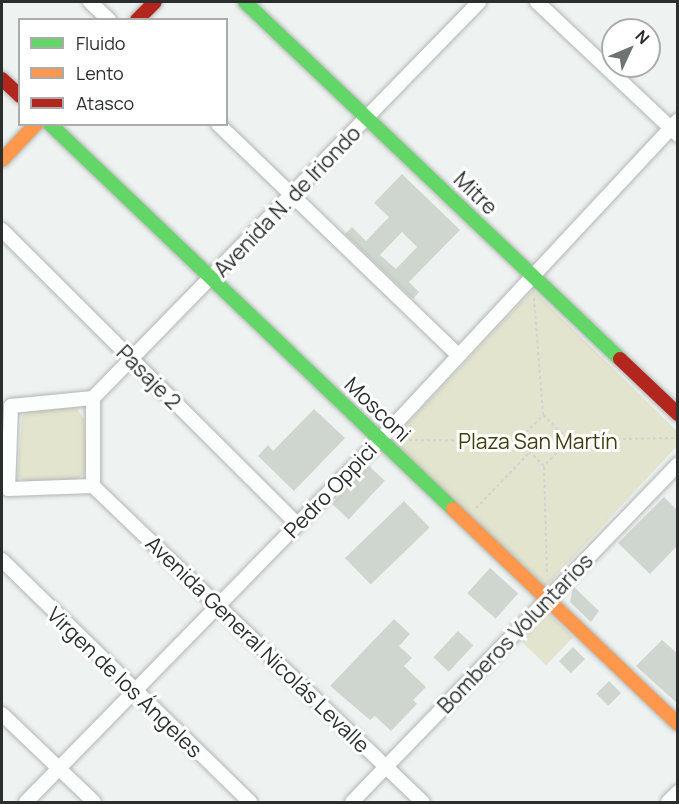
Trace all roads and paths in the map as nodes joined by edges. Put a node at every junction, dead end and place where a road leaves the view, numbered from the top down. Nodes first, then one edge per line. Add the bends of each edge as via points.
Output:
1 (90, 2) edge
2 (155, 2) edge
3 (245, 2) edge
4 (479, 2) edge
5 (537, 2) edge
6 (107, 18) edge
7 (139, 18) edge
8 (2, 79) edge
9 (18, 94) edge
10 (368, 118) junction
11 (34, 126) edge
12 (52, 126) edge
13 (220, 126) edge
14 (675, 128) edge
15 (2, 160) edge
16 (292, 196) junction
17 (2, 230) edge
18 (532, 275) junction
19 (212, 279) junction
20 (458, 355) junction
21 (131, 359) junction
22 (93, 398) junction
23 (6, 401) edge
24 (678, 414) edge
25 (543, 415) junction
26 (678, 438) edge
27 (380, 440) junction
28 (569, 440) junction
29 (518, 441) junction
30 (530, 452) junction
31 (678, 464) edge
32 (544, 466) junction
33 (93, 486) junction
34 (5, 492) edge
35 (464, 520) junction
36 (297, 524) junction
37 (2, 560) edge
38 (547, 577) dead end
39 (547, 600) junction
40 (218, 606) junction
41 (133, 690) junction
42 (2, 714) edge
43 (678, 724) edge
44 (386, 767) junction
45 (59, 769) junction
46 (678, 792) edge
47 (26, 802) edge
48 (94, 802) edge
49 (250, 802) edge
50 (352, 802) edge
51 (423, 802) edge
52 (668, 802) edge

1 - 6 street
2 - 7 street
3 - 10 street, Mitre
4 - 10 street, Avenida N. de Iriondo
5 - 14 street
8 - 9 street
10 - 16 street, Avenida N. de Iriondo
10 - 18 street, Mitre
11 - 15 street
12 - 19 street, Mosconi
13 - 16 street
14 - 18 street, Pedro Oppici
16 - 19 street, Avenida N. de Iriondo
16 - 20 street
17 - 21 street, Pasaje 2
18 - 20 street, Pedro Oppici
18 - 24 street, Mitre
18 - 25 path
19 - 21 street, Avenida N. de Iriondo
19 - 27 street, Mosconi
20 - 27 street, Pedro Oppici
21 - 22 street, Avenida N. de Iriondo
21 - 36 street, Pasaje 2
22 - 23 street
22 - 33 street
23 - 34 street
25 - 28 path
25 - 29 path
26 - 28 path
27 - 29 path
27 - 35 street, Mosconi
27 - 36 street, Pedro Oppici
28 - 32 path
29 - 30 path
30 - 32 path
30 - 35 path
31 - 39 street, Bomberos Voluntarios
32 - 38 path
33 - 34 street
33 - 40 street, Avenida General Nicolás Levalle
35 - 39 street, Mosconi
36 - 40 street, Pedro Oppici
37 - 41 street, Virgen de los Ángeles
39 - 43 street, Mosconi
39 - 44 street, Bomberos Voluntarios
40 - 41 street, Pedro Oppici
40 - 44 street, Avenida General Nicolás Levalle
41 - 45 street, Pedro Oppici
41 - 49 street, Virgen de los Ángeles
42 - 45 street
44 - 50 street, Bomberos Voluntarios
44 - 51 street, Avenida General Nicolás Levalle
45 - 47 street, Pedro Oppici
45 - 48 street
46 - 52 street

